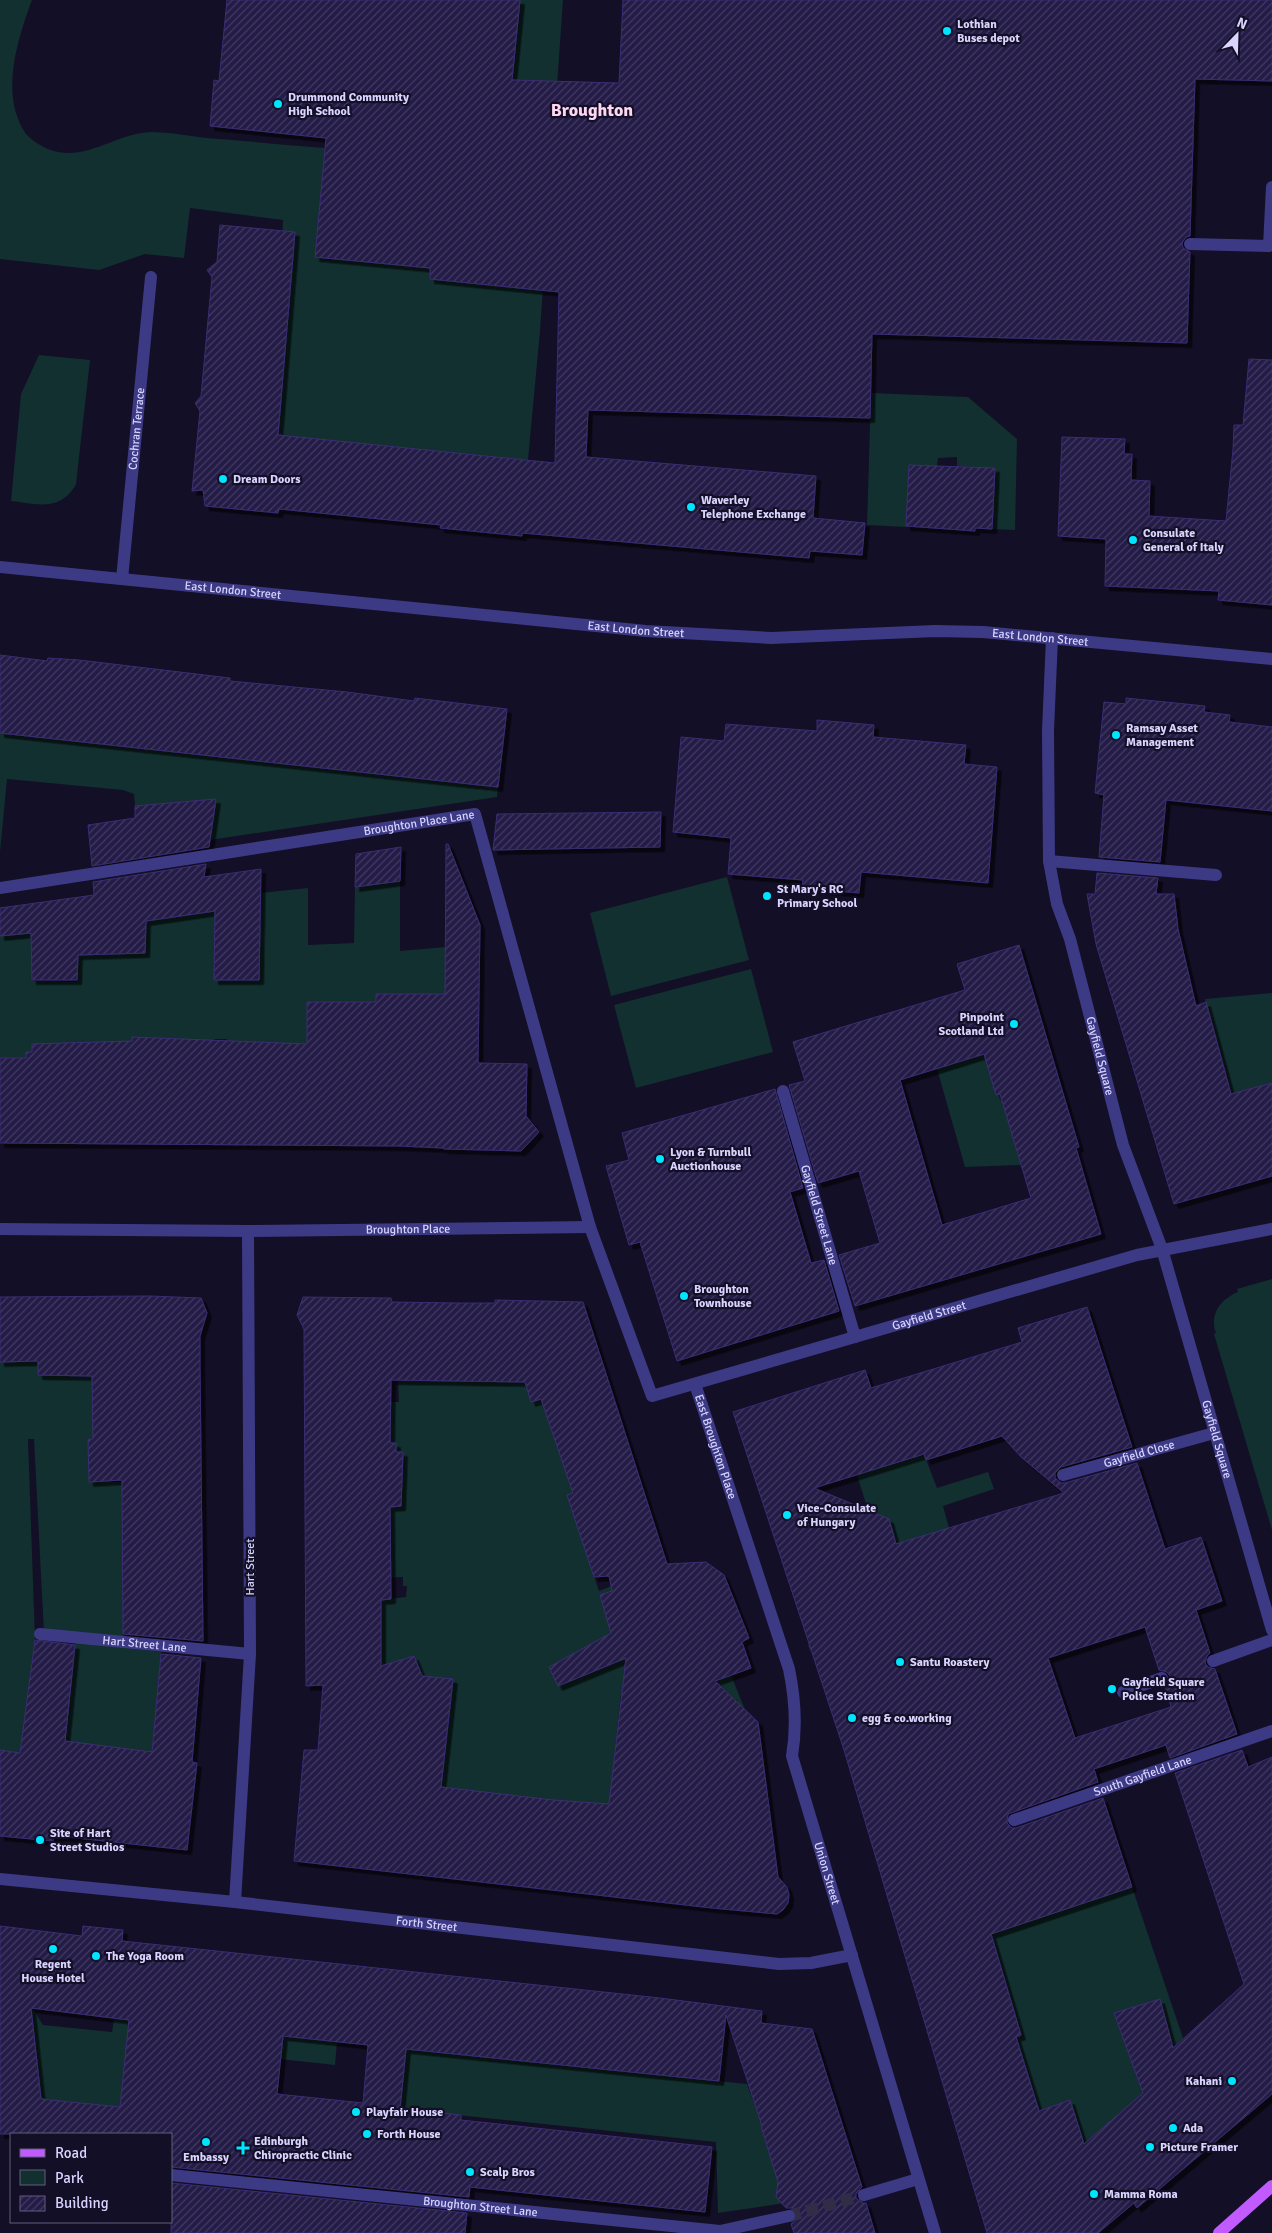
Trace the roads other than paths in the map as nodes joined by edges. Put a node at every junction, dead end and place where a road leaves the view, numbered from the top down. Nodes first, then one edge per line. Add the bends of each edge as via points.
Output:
1 (1272, 187) edge
2 (1190, 244) dead end
3 (152, 277) dead end
4 (0, 567) edge
5 (122, 579) junction
6 (1052, 638) junction
7 (1272, 659) edge
8 (1048, 861) junction
9 (1216, 876) dead end
10 (0, 888) edge
11 (784, 1091) dead end
12 (590, 1227) junction
13 (0, 1229) edge
14 (1272, 1229) edge
15 (248, 1231) junction
16 (1162, 1249) junction
17 (856, 1337) junction
18 (695, 1384) junction
19 (1214, 1433) junction
20 (1063, 1474) dead end
21 (737, 1510) joint
22 (1272, 1630) edge
23 (40, 1634) dead end
24 (1272, 1640) edge
25 (250, 1654) junction
26 (1213, 1661) dead end
27 (1162, 1678) dead end
28 (1123, 1692) dead end
29 (1272, 1731) edge
30 (1014, 1820) dead end
31 (0, 1879) edge
32 (235, 1902) junction
33 (852, 1955) junction
34 (172, 2175) edge
35 (918, 2179) junction
36 (1272, 2186) edge
37 (864, 2195) tunnel mouth
38 (789, 2216) tunnel mouth
39 (935, 2233) edge
40 (1218, 2233) edge

1 - 2 street via 1269,246
3 - 5 street, Cochran Terrace
4 - 5 street, East London Street
5 - 6 street, East London Street via 646,631 793,638 935,631
6 - 7 street, East London Street
6 - 8 street, Gayfield Square
8 - 9 street
8 - 16 street, Gayfield Square via 1123,1145
10 - 12 street, Broughton Place Lane via 475,814
11 - 17 street, Gayfield Street Lane
12 - 15 street, Broughton Place
12 - 18 street via 652,1396
13 - 15 street, Broughton Place
14 - 16 street
15 - 25 street, Hart Street
16 - 17 street, Gayfield Street
16 - 19 street, Gayfield Square
17 - 18 street, Gayfield Street
18 - 21 street, East Broughton Place
19 - 20 street, Gayfield Close
19 - 22 street, Gayfield Square
21 - 33 street, Union Street via 789,1669 795,1705 792,1756
23 - 25 street, Hart Street Lane
24 - 26 street
25 - 32 street, Hart Street
27 - 28 street
29 - 30 street, South Gayfield Lane
31 - 32 street, Forth Street
32 - 33 street, Forth Street via 779,1964 811,1963
33 - 35 street, Union Street
34 - 38 street, Broughton Street Lane via 720,2231
35 - 37 street
35 - 39 street, Union Street
36 - 40 main road

